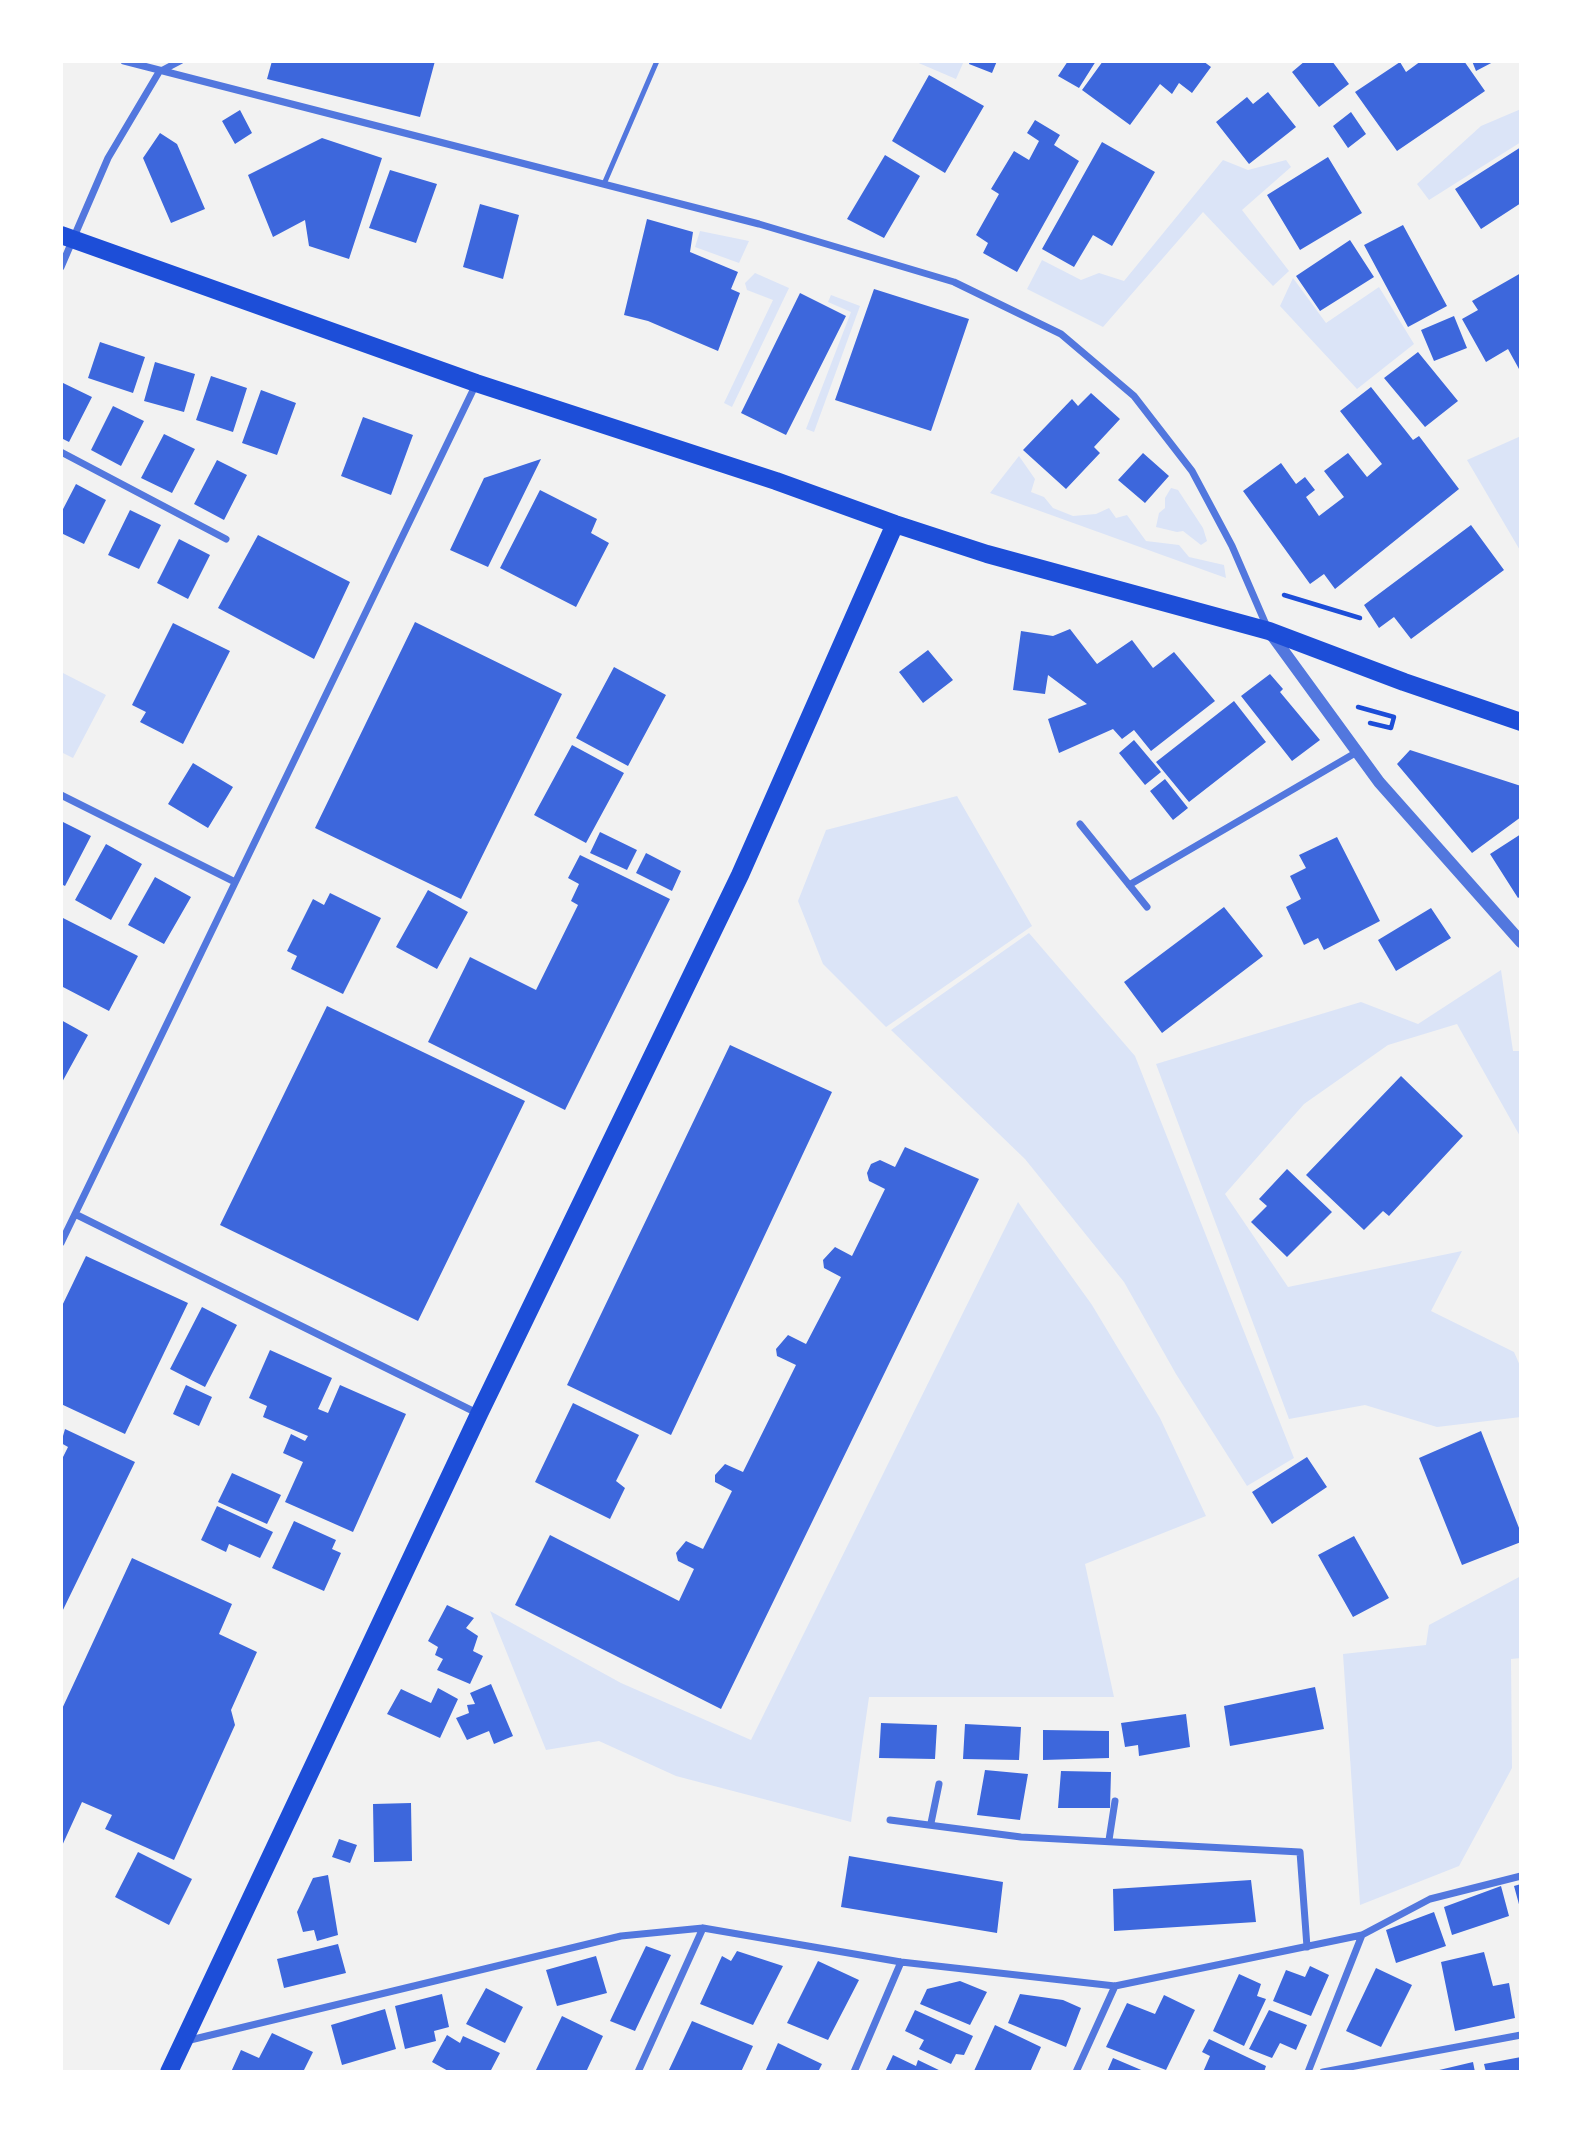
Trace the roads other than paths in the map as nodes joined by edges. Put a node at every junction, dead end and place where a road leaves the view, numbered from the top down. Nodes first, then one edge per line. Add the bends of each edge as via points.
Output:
1 (124, 61) edge
2 (180, 61) edge
3 (657, 61) edge
4 (159, 72) junction
5 (604, 184) junction
6 (67, 237) edge
7 (61, 267) edge
8 (476, 383) junction
9 (61, 452) edge
10 (894, 524) junction
11 (226, 539) dead end
12 (1269, 631) junction
13 (1521, 722) edge
14 (1357, 752) junction
15 (61, 795) edge
16 (1080, 824) dead end
17 (235, 882) junction
18 (1129, 886) junction
19 (1147, 908) dead end
20 (1521, 942) edge
21 (75, 1214) junction
22 (61, 1243) edge
23 (479, 1414) junction
24 (939, 1784) dead end
25 (1115, 1801) dead end
26 (890, 1820) dead end
27 (931, 1824) junction
28 (1110, 1840) junction
29 (1521, 1876) edge
30 (703, 1928) junction
31 (1362, 1935) junction
32 (1307, 1948) junction
33 (901, 1962) junction
34 (1115, 1986) junction
35 (1521, 2035) edge
36 (182, 2042) junction
37 (169, 2072) edge
38 (638, 2072) edge
39 (854, 2072) edge
40 (1076, 2072) edge
41 (1308, 2072) edge
42 (1323, 2072) edge

1 - 4 street
2 - 4 street
3 - 5 lane
4 - 5 street
4 - 6 street
5 - 12 street via 760,224 954,282 1061,334 1134,396 1192,471 1232,546
6 - 7 street
6 - 8 main road
8 - 10 main road
8 - 17 street
9 - 11 street
10 - 12 main road
10 - 23 main road via 740,876
12 - 13 main road
12 - 14 street
14 - 18 street
14 - 20 street
15 - 17 street
16 - 18 street
17 - 21 street
18 - 19 street
21 - 22 street
21 - 23 street
23 - 36 main road
24 - 27 street
25 - 28 street
26 - 27 street
27 - 28 street via 1021,1837
28 - 32 street via 1300,1852
29 - 31 street via 1430,1899
30 - 33 street
30 - 36 street via 621,1936
30 - 38 street
31 - 32 street
31 - 41 street
32 - 34 street
33 - 34 street
33 - 39 street
34 - 40 street
35 - 42 street
36 - 37 main road

